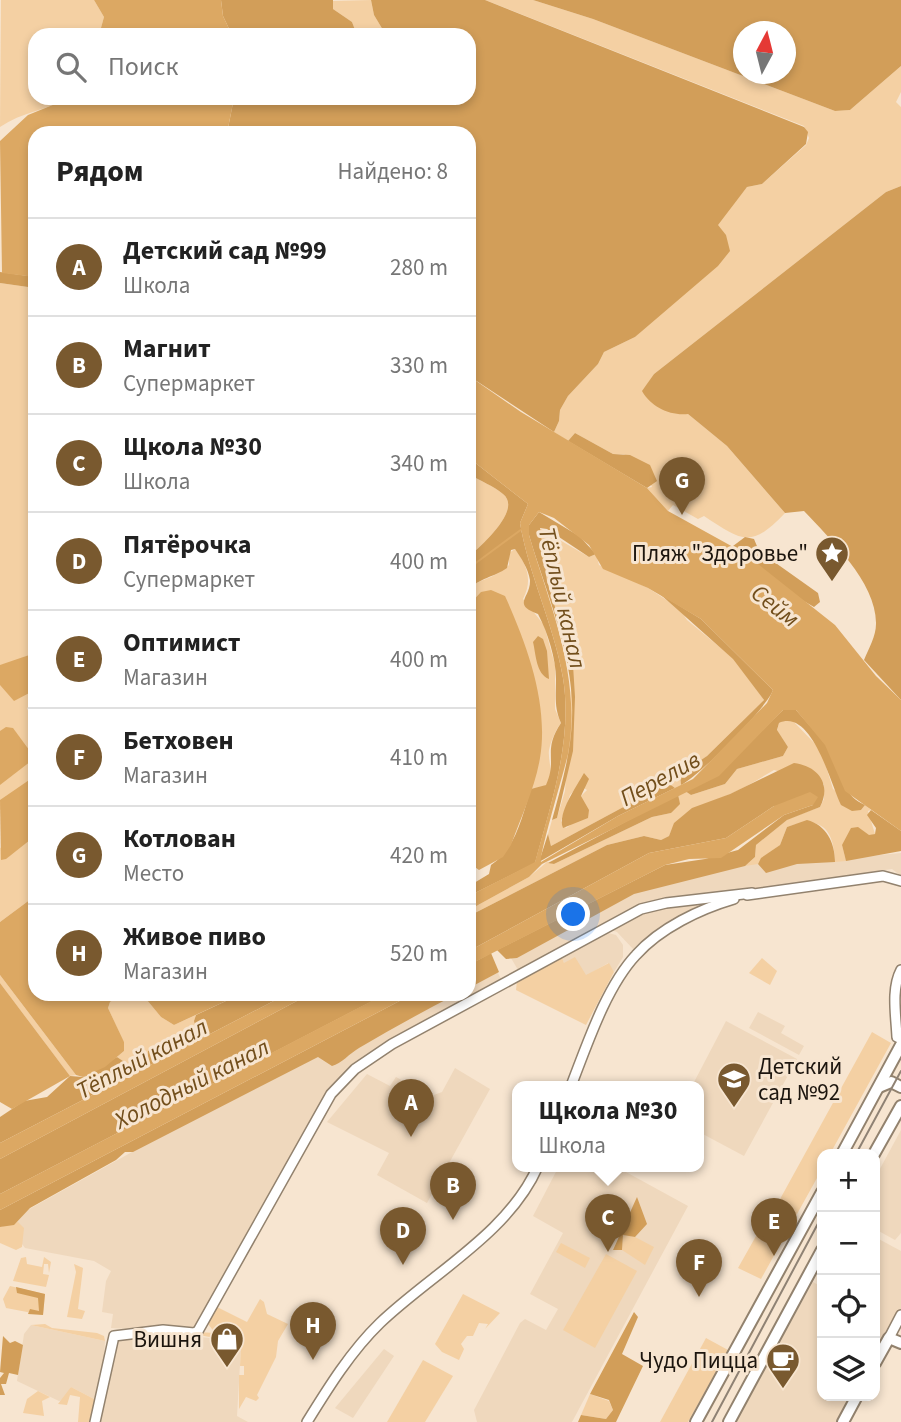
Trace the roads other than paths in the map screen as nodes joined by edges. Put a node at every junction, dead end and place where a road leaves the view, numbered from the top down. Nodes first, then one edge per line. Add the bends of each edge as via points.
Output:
1 (901, 881) edge
2 (752, 893) junction
3 (901, 970) edge
4 (896, 983) junction
5 (901, 992) edge
6 (476, 998) edge
7 (470, 1001) edge
8 (900, 1040) edge
9 (573, 1081) edge
10 (878, 1087) junction
11 (901, 1087) edge
12 (901, 1106) edge
13 (845, 1149) edge
14 (877, 1149) edge
15 (536, 1172) edge
16 (817, 1201) edge
17 (817, 1259) edge
18 (901, 1315) edge
19 (888, 1338) junction
20 (901, 1343) edge
21 (880, 1353) edge
22 (854, 1401) edge
23 (95, 1422) edge
24 (307, 1422) edge
25 (696, 1422) edge
26 (729, 1422) edge
27 (843, 1422) edge

1 - 2 street via 883,876
2 - 6 street via 641,909
2 - 9 street via 687,918 636,954 610,996
3 - 4 street
4 - 5 street
4 - 8 street
7 - 23 street via 355,1069 331,1094 198,1331 114,1336
8 - 10 main road
10 - 11 main road via 891,1082
10 - 13 main road
12 - 14 main road
15 - 24 street via 516,1201 472,1247 379,1324
16 - 25 main road
17 - 26 main road
18 - 19 street
19 - 20 main road
19 - 21 main road
22 - 27 main road

